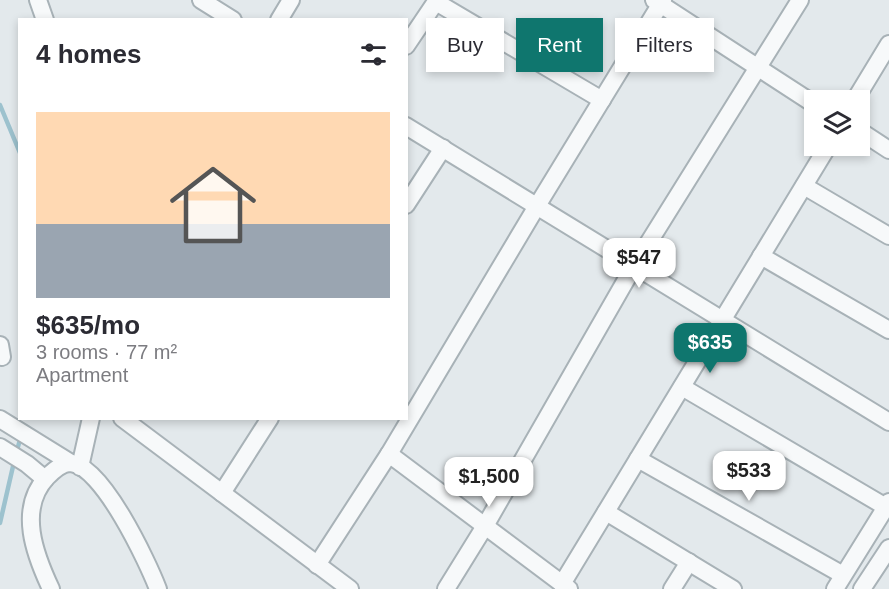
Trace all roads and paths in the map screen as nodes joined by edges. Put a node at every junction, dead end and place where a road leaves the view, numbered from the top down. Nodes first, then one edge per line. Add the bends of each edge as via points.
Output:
1 (38, 0) edge
2 (201, 0) edge
3 (291, 0) edge
4 (800, 0) edge
5 (437, 1) edge
6 (659, 1) edge
7 (44, 18) edge
8 (229, 18) edge
9 (280, 18) edge
10 (408, 43) edge
11 (888, 50) edge
12 (757, 68) junction
13 (862, 90) edge
14 (804, 98) edge
15 (602, 100) junction
16 (408, 127) edge
17 (870, 138) edge
18 (443, 148) junction
19 (889, 150) edge
20 (822, 156) edge
21 (804, 186) junction
22 (408, 202) edge
23 (537, 206) junction
24 (889, 236) edge
25 (761, 256) junction
26 (634, 266) junction
27 (723, 320) junction
28 (889, 330) edge
29 (0, 345) edge
30 (0, 355) edge
31 (682, 387) junction
32 (1, 420) edge
33 (90, 420) edge
34 (125, 420) edge
35 (269, 420) edge
36 (889, 422) edge
37 (0, 447) edge
38 (389, 454) junction
39 (638, 459) junction
40 (75, 465) junction
41 (45, 479) junction
42 (222, 493) junction
43 (888, 504) edge
44 (606, 512) junction
45 (485, 526) junction
46 (888, 550) edge
47 (689, 562) junction
48 (317, 565) junction
49 (839, 582) edge
50 (565, 587) edge
51 (51, 589) edge
52 (158, 589) edge
53 (350, 589) edge
54 (446, 589) edge
55 (672, 589) edge
56 (734, 589) edge
57 (862, 589) edge

1 - 7 street
2 - 8 street
3 - 9 street
4 - 12 street
5 - 10 street
5 - 15 street
6 - 12 street
6 - 15 street
11 - 13 street
12 - 14 street
12 - 26 street
15 - 23 street
16 - 18 street
17 - 19 street
18 - 22 street
18 - 23 street
20 - 21 street
21 - 24 street
21 - 25 street
23 - 26 street
23 - 38 street
25 - 27 street
25 - 28 street
26 - 27 street
26 - 45 street
27 - 31 street
27 - 36 street
29 - 30 street
31 - 39 street
31 - 43 street
32 - 40 street
33 - 40 street
34 - 42 street
35 - 42 street
37 - 41 street
38 - 45 street
38 - 48 street
39 - 44 street
39 - 49 street
40 - 41 street via 56,468
40 - 52 street via 92,476 120,509
41 - 51 street via 33,500 30,534
42 - 48 street
43 - 49 street
44 - 47 street
44 - 50 street
45 - 50 street
45 - 54 street
46 - 57 street
47 - 55 street
47 - 56 street
48 - 53 street

